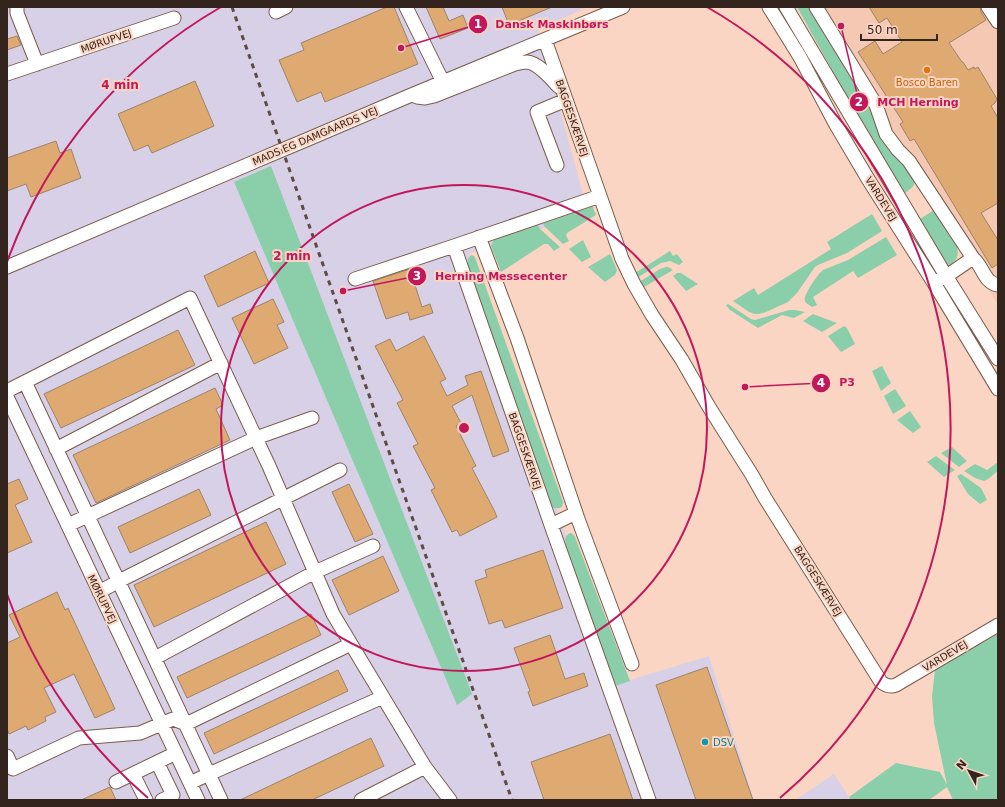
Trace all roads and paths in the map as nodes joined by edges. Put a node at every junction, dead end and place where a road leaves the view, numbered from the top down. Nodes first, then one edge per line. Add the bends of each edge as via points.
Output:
1 (406, 7) edge
2 (623, 7) edge
3 (769, 7) edge
4 (786, 7) edge
5 (816, 7) edge
6 (988, 7) edge
7 (14, 12) edge
8 (174, 18) dead end
9 (998, 22) edge
10 (545, 40) junction
11 (37, 64) junction
12 (7, 74) edge
13 (443, 82) junction
14 (564, 95) junction
15 (409, 96) junction
16 (558, 164) dead end
17 (600, 196) junction
18 (479, 237) junction
19 (454, 246) junction
20 (972, 258) junction
21 (7, 267) edge
22 (946, 276) junction
23 (354, 279) dead end
24 (934, 284) junction
25 (998, 285) edge
26 (998, 359) edge
27 (221, 363) junction
28 (25, 382) junction
29 (998, 389) edge
30 (7, 392) edge
31 (9, 404) edge
32 (312, 418) dead end
33 (256, 438) junction
34 (56, 449) junction
35 (340, 470) dead end
36 (284, 499) junction
37 (576, 513) junction
38 (88, 515) junction
39 (68, 525) junction
40 (551, 525) junction
41 (374, 546) dead end
42 (315, 572) junction
43 (118, 581) junction
44 (99, 592) junction
45 (998, 625) edge
46 (351, 644) junction
47 (155, 658) junction
48 (632, 664) dead end
49 (892, 686) joint
50 (383, 697) junction
51 (162, 724) junction
52 (186, 724) junction
53 (176, 753) junction
54 (7, 756) edge
55 (157, 762) junction
56 (425, 767) junction
57 (133, 774) junction
58 (209, 774) junction
59 (116, 782) dead end
60 (190, 783) junction
61 (146, 800) edge
62 (162, 800) edge
63 (198, 800) edge
64 (221, 800) edge
65 (361, 800) edge
66 (450, 800) edge
67 (649, 800) edge

1 - 13 street
2 - 10 street, MADS EG DAMGAARDS VEJ
3 - 24 street, VARDEVEJ via 800,57 836,125
4 - 22 street, VARDEVEJ
5 - 20 street via 876,105 886,134 909,161
6 - 9 street
7 - 11 street
8 - 11 street, MØRUPVEJ
10 - 13 street, MADS EG DAMGAARDS VEJ
10 - 14 street, BAGGESKÆRVEJ
11 - 12 street, MØRUPVEJ
13 - 15 street, MADS EG DAMGAARDS VEJ
14 - 15 street via 542,70 523,62 434,96
14 - 16 street via 536,112
14 - 17 street, BAGGESKÆRVEJ
15 - 21 street, MADS EG DAMGAARDS VEJ
17 - 18 street
17 - 49 street, BAGGESKÆRVEJ via 627,271 652,315 877,677 884,684
18 - 19 street
18 - 37 street
19 - 23 street
19 - 40 street, BAGGESKÆRVEJ
20 - 22 street
20 - 25 street via 990,282
22 - 24 street
22 - 26 street, VARDEVEJ
24 - 29 street, VARDEVEJ
27 - 28 street via 190,298
27 - 33 street
27 - 34 street
28 - 30 street
28 - 34 street
31 - 39 street, MØRUPVEJ
32 - 33 street
33 - 36 street
33 - 38 street
34 - 38 street
35 - 36 street
36 - 42 street
36 - 43 street
37 - 40 street
37 - 48 street
38 - 39 street
38 - 43 street
39 - 44 street, MØRUPVEJ
40 - 67 street, BAGGESKÆRVEJ
41 - 42 street
42 - 46 street via 333,614
42 - 47 street
43 - 44 street
43 - 47 street
44 - 51 street, MØRUPVEJ
45 - 49 street, VARDEVEJ
46 - 50 street
46 - 52 street
47 - 52 street
50 - 56 street
50 - 58 street
51 - 52 street via 173,719
51 - 53 street, MØRUPVEJ
51 - 54 street via 140,733 79,738 13,769
52 - 58 street
53 - 55 street
53 - 60 street, MØRUPVEJ
55 - 57 street
55 - 62 street via 173,795
56 - 65 street
56 - 66 street
57 - 59 street
57 - 61 street
58 - 60 street
58 - 64 street
60 - 63 street, MØRUPVEJ

